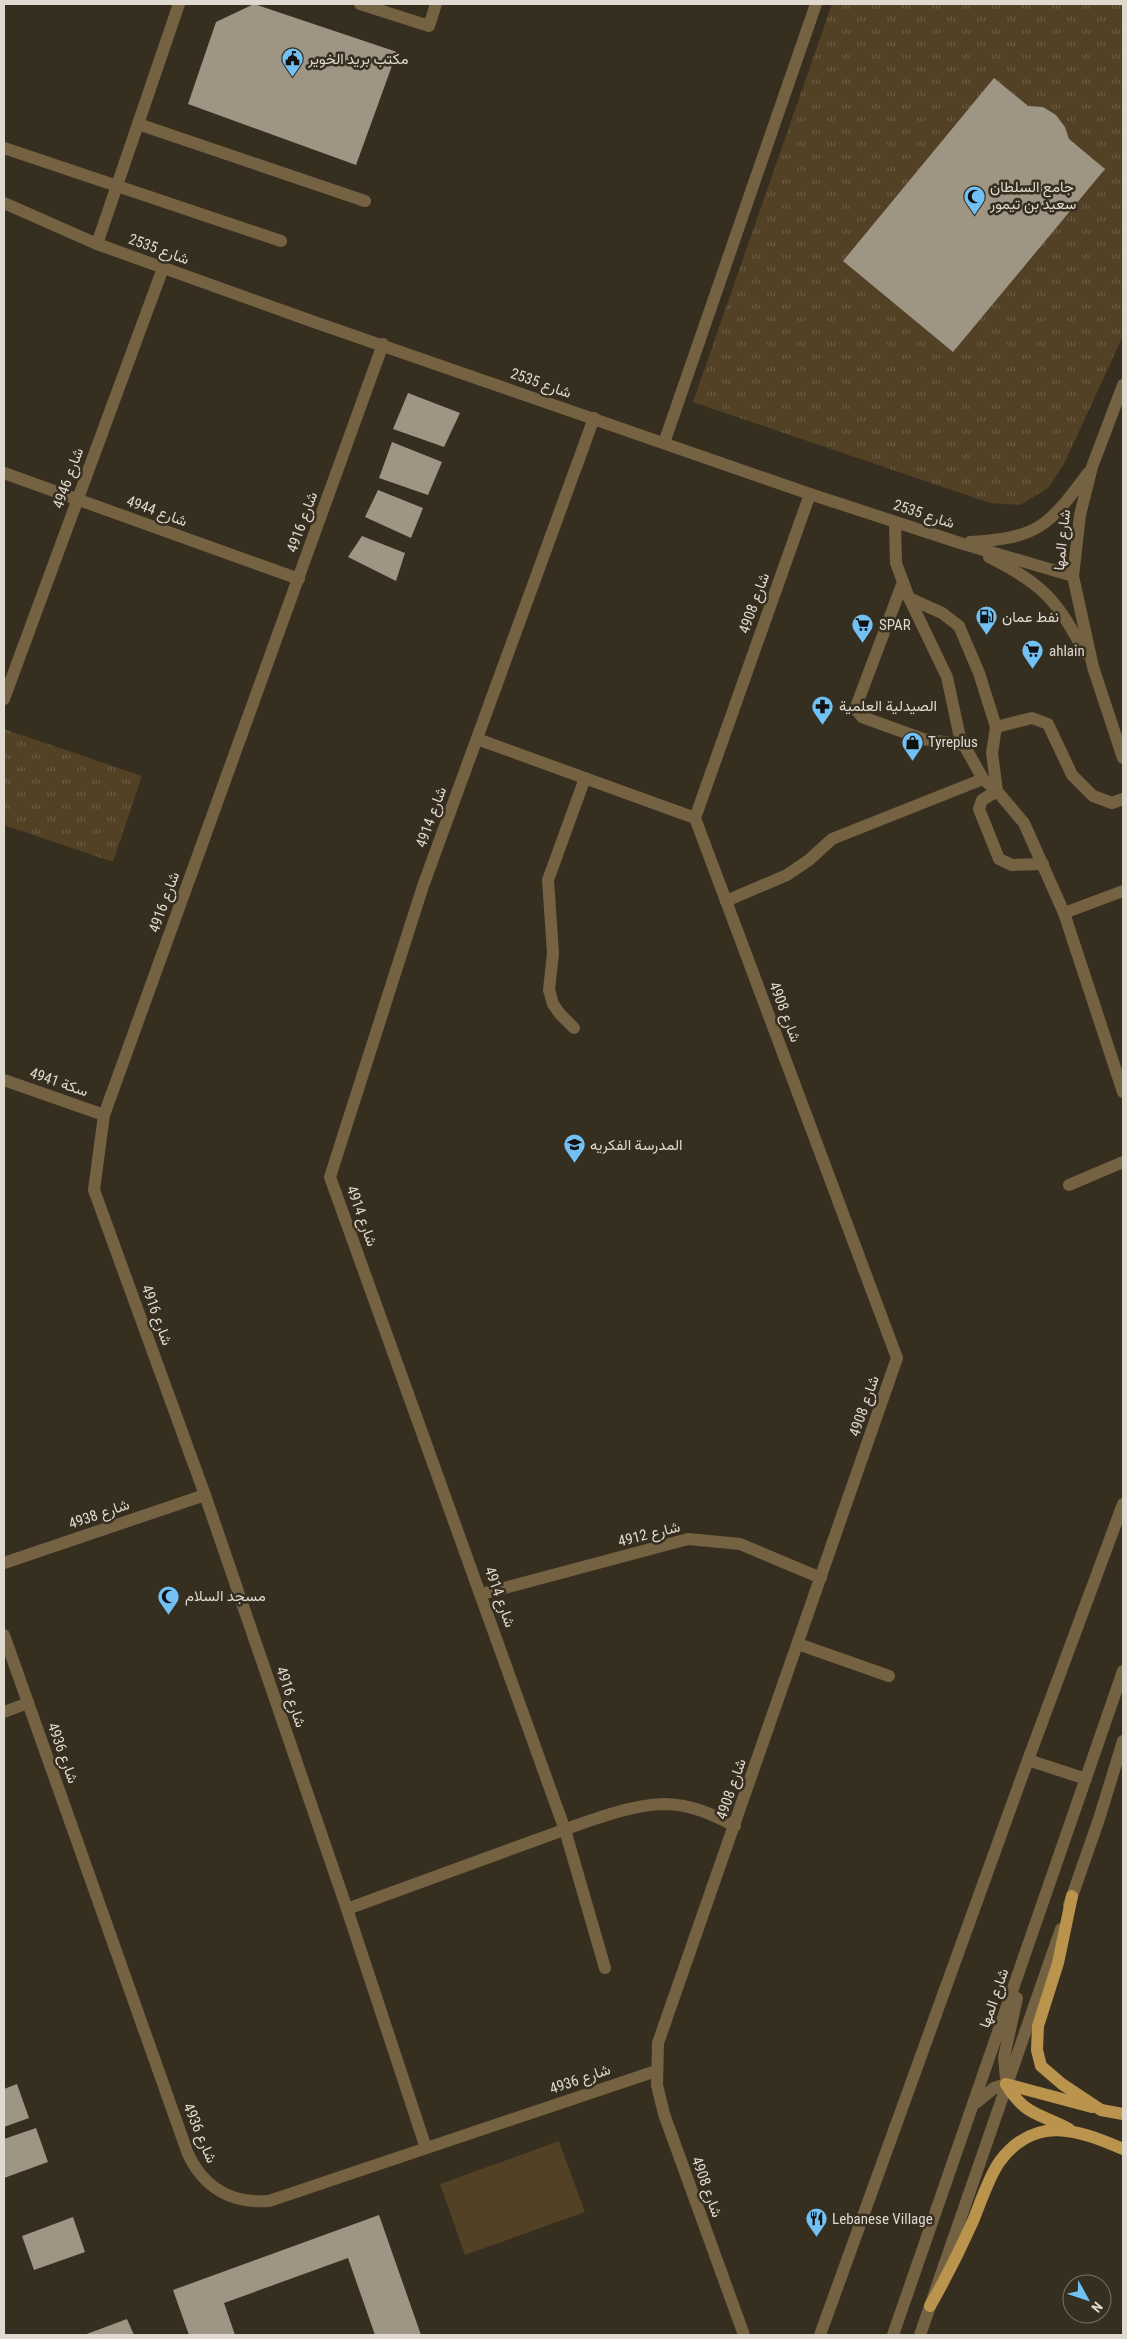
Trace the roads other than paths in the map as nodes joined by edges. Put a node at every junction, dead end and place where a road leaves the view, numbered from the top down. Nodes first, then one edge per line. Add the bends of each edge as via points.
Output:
1 (179, 4) edge
2 (360, 4) edge
3 (436, 4) edge
4 (816, 4) edge
5 (138, 124) junction
6 (4, 148) edge
7 (116, 187) junction
8 (365, 201) dead end
9 (4, 203) edge
10 (282, 241) dead end
11 (97, 244) junction
12 (164, 268) junction
13 (383, 344) junction
14 (1123, 385) edge
15 (594, 418) junction
16 (664, 443) junction
17 (1092, 467) junction
18 (4, 473) edge
19 (810, 494) junction
20 (78, 500) junction
21 (894, 522) junction
22 (960, 543) junction
23 (1074, 576) junction
24 (299, 579) junction
25 (903, 582) junction
26 (909, 598) junction
27 (1093, 667) junction
28 (4, 699) edge
29 (996, 727) junction
30 (477, 739) junction
31 (964, 745) junction
32 (1123, 758) edge
33 (585, 778) junction
34 (984, 779) junction
35 (997, 791) junction
36 (1123, 799) edge
37 (695, 818) junction
38 (1043, 864) junction
39 (1123, 891) edge
40 (726, 901) junction
41 (1064, 913) junction
42 (574, 1028) dead end
43 (4, 1080) edge
44 (1123, 1092) edge
45 (104, 1115) junction
46 (1123, 1162) edge
47 (1069, 1185) dead end
48 (205, 1495) junction
49 (1123, 1504) edge
50 (4, 1564) edge
51 (821, 1578) junction
52 (482, 1594) junction
53 (4, 1635) edge
54 (798, 1644) junction
55 (1123, 1671) edge
56 (889, 1676) dead end
57 (28, 1703) junction
58 (4, 1712) edge
59 (1123, 1741) edge
60 (1028, 1760) junction
61 (1086, 1779) junction
62 (736, 1826) junction
63 (565, 1830) junction
64 (1072, 1896) junction
65 (346, 1909) junction
66 (605, 1968) dead end
67 (1018, 1978) junction
68 (656, 2071) junction
69 (1006, 2084) junction
70 (976, 2103) junction
71 (1101, 2110) junction
72 (1123, 2114) edge
73 (1073, 2131) junction
74 (426, 2148) junction
75 (1123, 2149) edge
76 (930, 2306) junction
77 (744, 2335) edge
78 (820, 2335) edge
79 (893, 2335) edge
80 (920, 2335) edge

1 - 5 street
2 - 3 street via 429,26
4 - 16 street
5 - 7 street
5 - 8 street
6 - 7 street
7 - 10 street
7 - 11 street
9 - 11 street, 2535 شارع
11 - 12 street, 2535 شارع
12 - 13 street, 2535 شارع
12 - 20 street, 4946 شارع
13 - 15 street, 2535 شارع
13 - 24 street, 4916 شارع
14 - 17 street, شارع المها
15 - 16 street, 2535 شارع
15 - 30 street, 4914 شارع
16 - 19 street, 2535 شارع
17 - 22 street via 1066,502 1046,523 1029,534 1004,540
17 - 23 street, شارع المها via 1080,515
18 - 20 street, 4944 شارع
19 - 21 street, 2535 شارع
19 - 37 street, 4908 شارع
20 - 24 street, 4944 شارع
20 - 28 street, 4946 شارع
21 - 22 street, 2535 شارع
21 - 25 street via 896,563
22 - 23 street, 2535 شارع
22 - 27 street via 1040,587 1069,622
23 - 27 street, شارع المها
24 - 45 street, 4916 شارع
25 - 26 street
25 - 31 street via 856,704 857,711 862,717 923,739
26 - 29 street via 942,613 959,626 979,673
26 - 31 street via 947,677
27 - 32 street, شارع المها
29 - 35 street via 992,754
29 - 36 street via 1032,718 1048,724 1072,775 1093,796 1112,803
30 - 33 street
30 - 52 street, 4914 شارع via 423,886 330,1177
31 - 34 street
33 - 37 street
33 - 42 street via 548,880 553,954 549,990 553,1004
34 - 35 street
34 - 40 street via 832,839 810,860 787,875
35 - 38 street via 1024,823
35 - 38 street via 982,800 979,809 999,859 1012,865
37 - 40 street, 4908 شارع
38 - 41 street
39 - 41 street
40 - 51 street, 4908 شارع via 897,1358
41 - 44 street
43 - 45 street, سكة 4941
45 - 48 street, 4916 شارع via 94,1190
46 - 47 street
48 - 50 street, شارع 4938
48 - 65 street, 4916 شارع
49 - 60 street
51 - 52 street, 4912 شارع via 740,1544 688,1539
51 - 54 street, 4908 شارع
52 - 63 street, 4914 شارع
53 - 57 street, 4936 شارع
54 - 56 street
54 - 62 street, 4908 شارع
55 - 61 street, شارع المها
57 - 58 street
57 - 74 street, 4936 شارع via 188,2154 200,2176 232,2198 269,2201
59 - 64 street via 1100,1820
60 - 61 street
60 - 78 street
61 - 67 street, شارع المها
62 - 63 street via 697,1809 666,1804 634,1808
62 - 68 street, 4908 شارع via 661,2030
63 - 65 street
63 - 66 street, 4914 شارع
64 - 69 street
64 - 71 main road via 1058,1963 1038,2026 1036,2050 1041,2066
65 - 74 street, 4916 شارع
67 - 69 street via 1016,2008 1004,2057
67 - 70 street, شارع المها
68 - 74 street, 4936 شارع
68 - 77 street, 4908 شارع via 664,2114
69 - 70 street via 984,2094
69 - 71 main road
69 - 73 main road via 1016,2101 1032,2113
69 - 76 street
70 - 79 street, شارع المها
71 - 72 main road
73 - 75 main road
73 - 76 main road via 1045,2130 1020,2140 999,2163 957,2257
76 - 80 street

